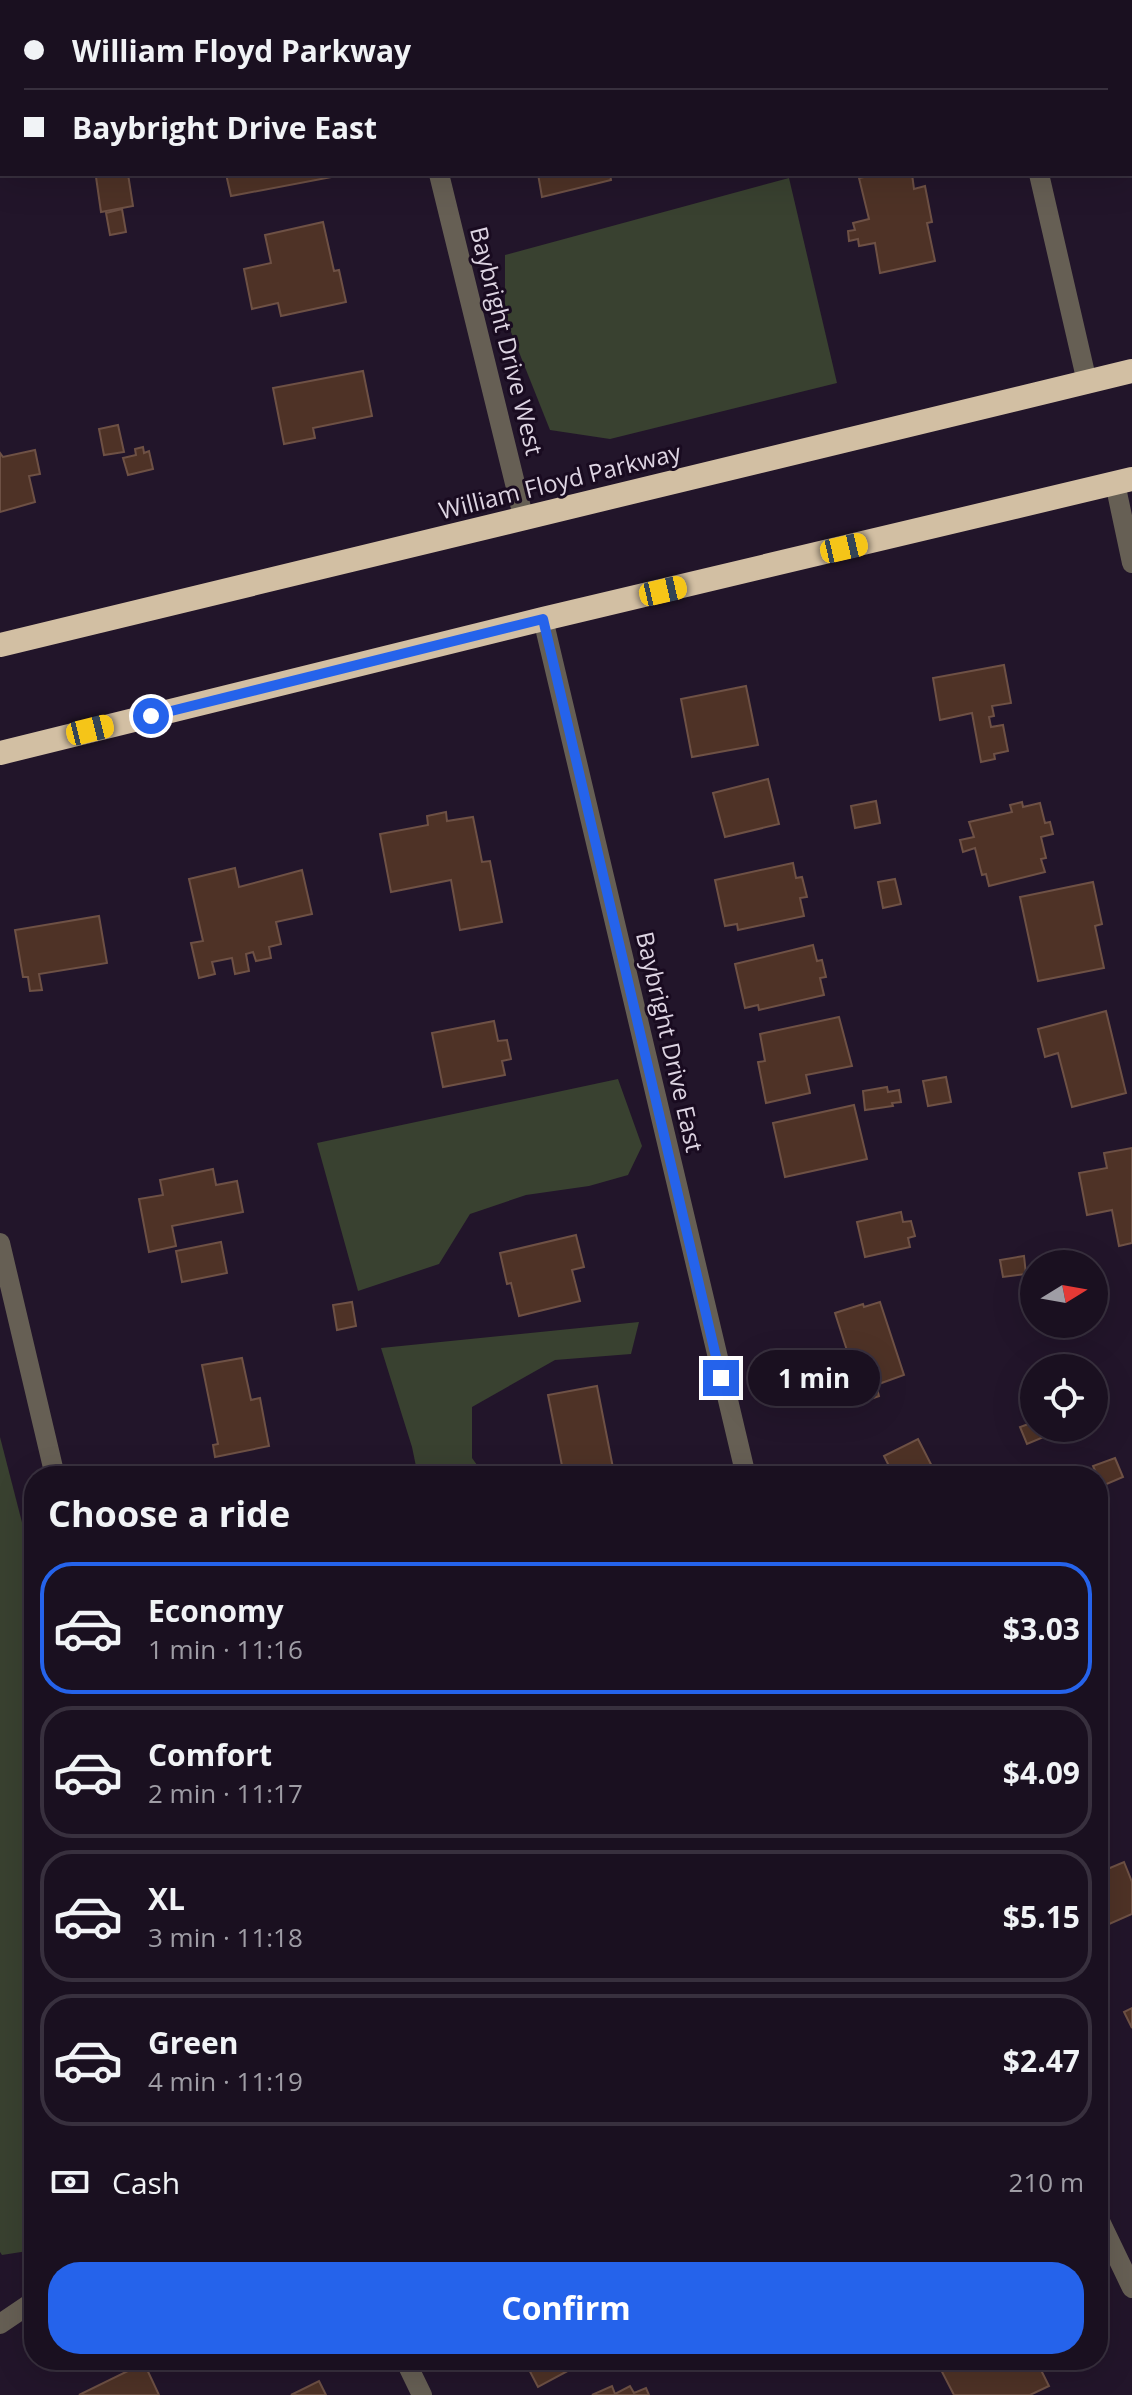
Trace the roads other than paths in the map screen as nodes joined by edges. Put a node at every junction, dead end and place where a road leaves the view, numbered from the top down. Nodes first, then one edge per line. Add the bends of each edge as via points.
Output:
1 (439, 176) edge
2 (1039, 176) edge
3 (1132, 371) edge
4 (1087, 382) junction
5 (1123, 481) edge
6 (524, 520) junction
7 (1132, 563) edge
8 (543, 619) junction
9 (0, 645) edge
10 (0, 753) edge
11 (0, 1243) edge
12 (53, 1466) edge
13 (744, 1466) edge
14 (1108, 2238) edge
15 (1132, 2288) edge
16 (24, 2308) edge
17 (0, 2324) edge
18 (410, 2370) edge
19 (422, 2395) edge

1 - 6 street, Baybright Drive West
2 - 4 street
3 - 4 highway, William Floyd Parkway
4 - 6 highway, William Floyd Parkway
5 - 7 street
5 - 8 highway
6 - 9 highway, William Floyd Parkway
8 - 10 highway
8 - 13 street, Baybright Drive East
11 - 12 street
14 - 15 street
16 - 17 street
18 - 19 street

